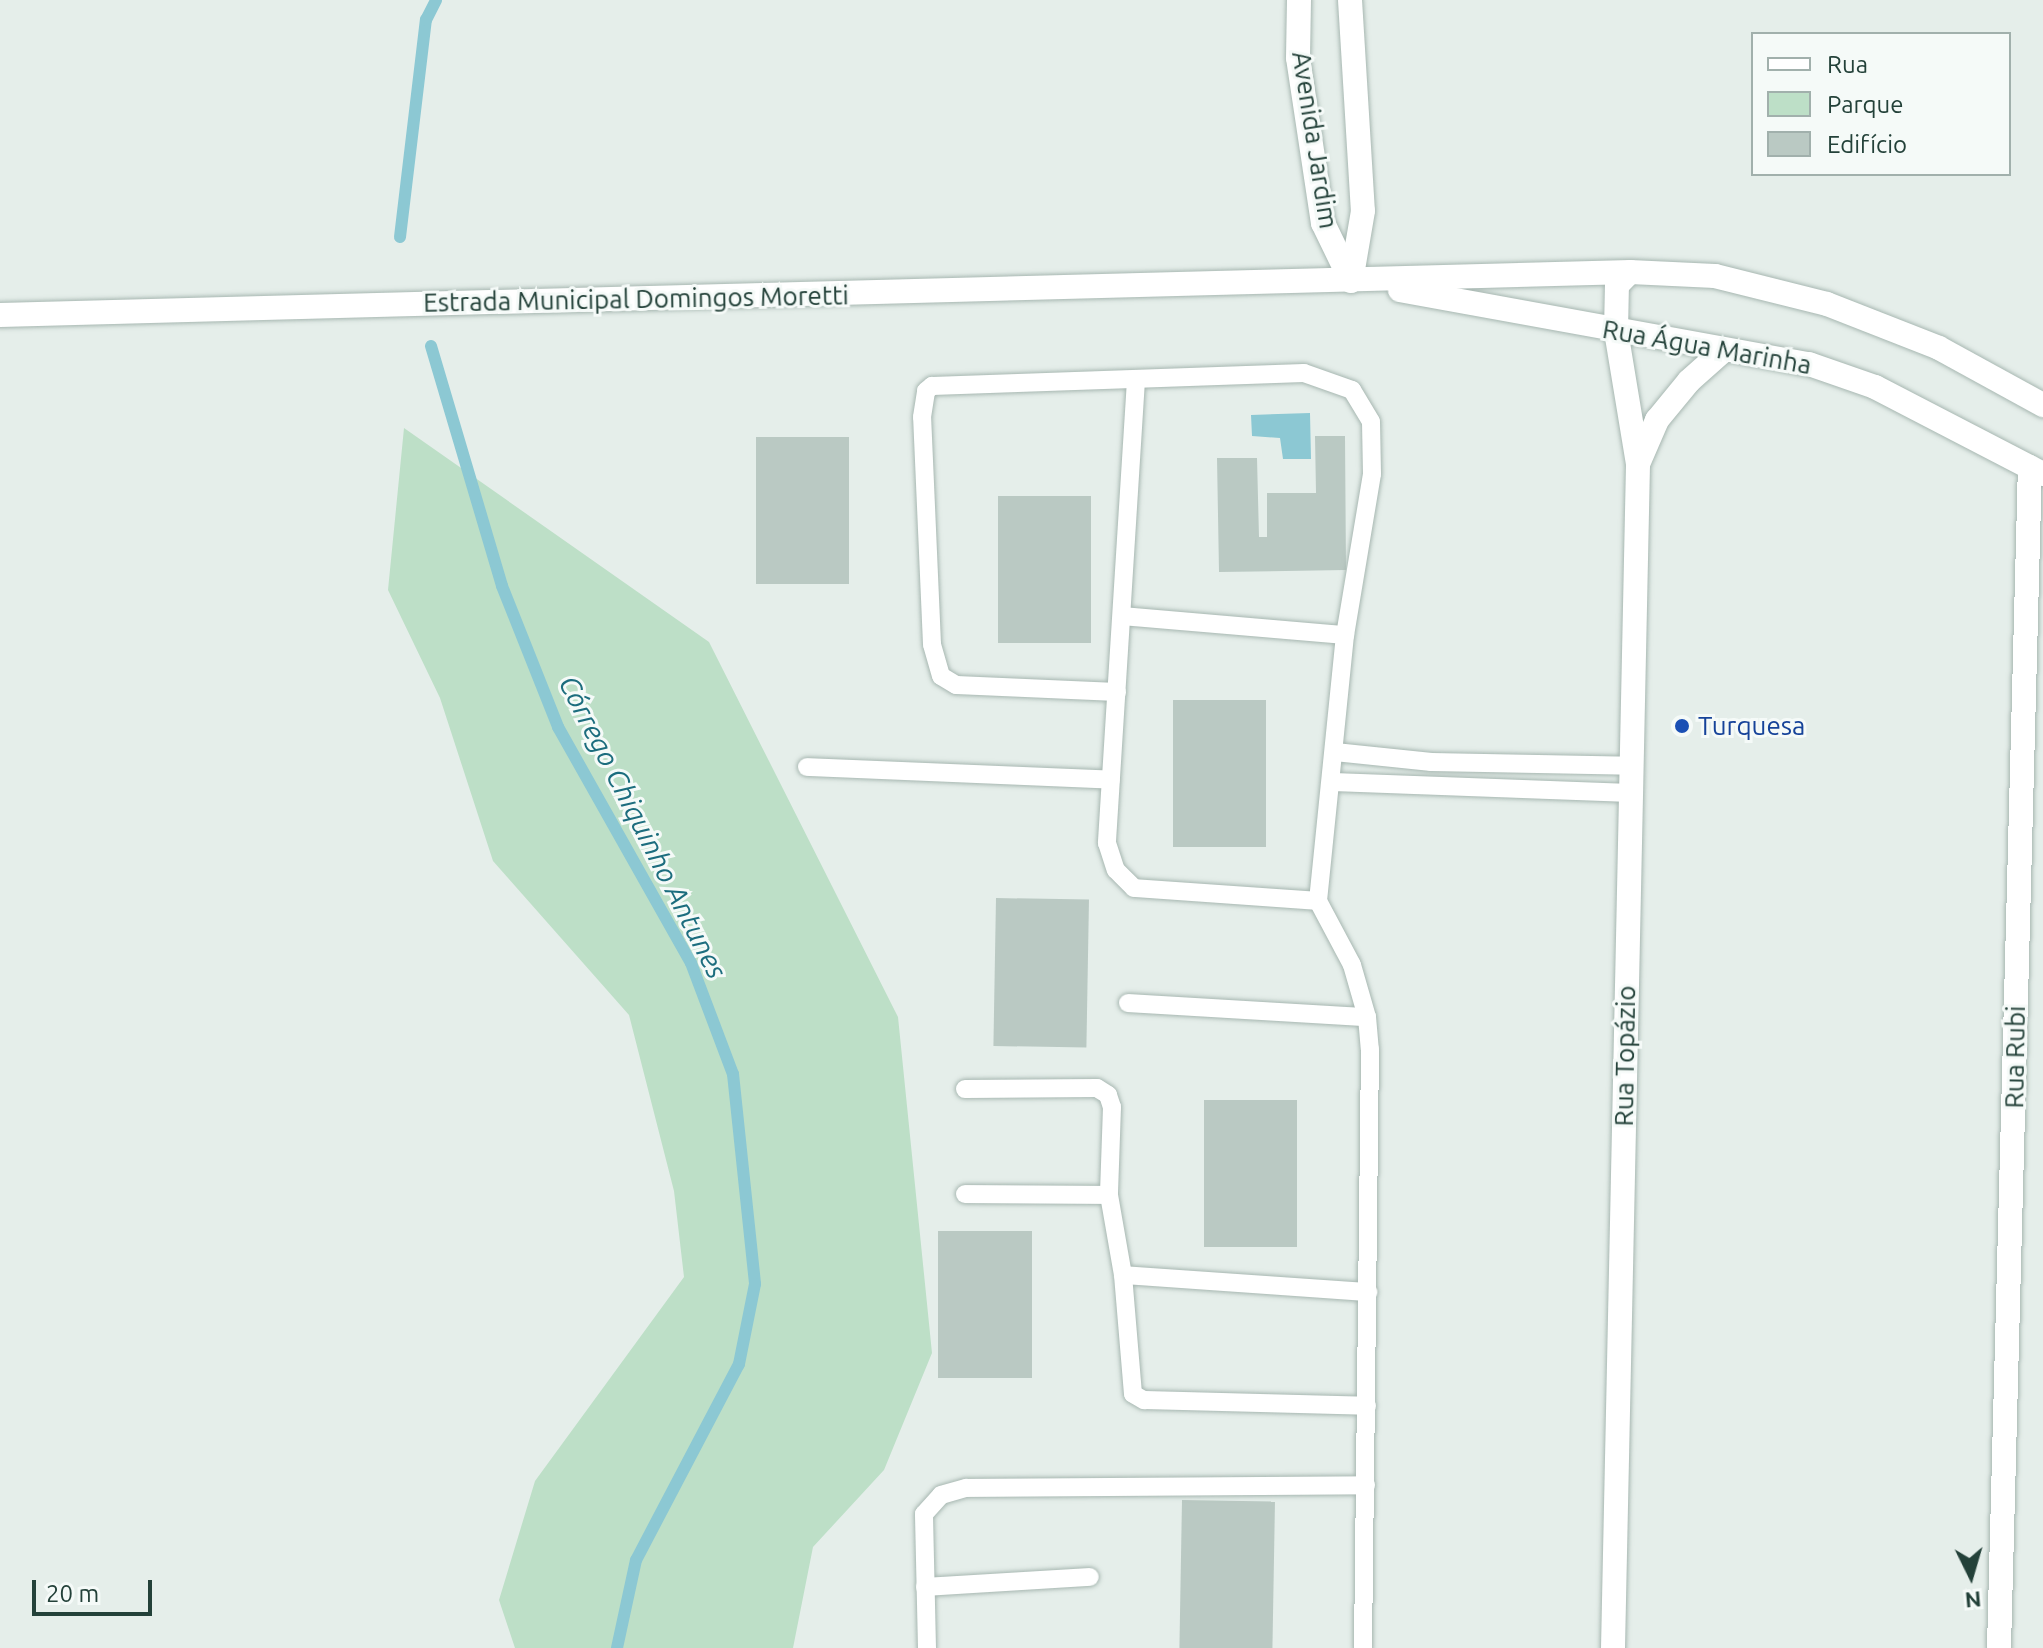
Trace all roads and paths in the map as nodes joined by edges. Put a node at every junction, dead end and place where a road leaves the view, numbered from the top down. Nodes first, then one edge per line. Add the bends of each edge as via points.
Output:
1 (1299, 0) edge
2 (1350, 0) edge
3 (1630, 272) junction
4 (1351, 281) junction
5 (0, 315) edge
6 (1616, 331) junction
7 (1724, 350) junction
8 (1136, 380) junction
9 (2043, 405) edge
10 (1638, 464) junction
11 (2036, 470) edge
12 (1122, 616) junction
13 (1345, 635) junction
14 (1117, 692) junction
15 (1335, 752) junction
16 (1631, 766) junction
17 (807, 767) dead end
18 (1111, 780) junction
19 (1333, 782) junction
20 (1631, 793) junction
21 (1318, 901) junction
22 (1128, 1003) dead end
23 (1367, 1017) junction
24 (965, 1089) dead end
25 (965, 1194) dead end
26 (1109, 1195) junction
27 (1123, 1275) junction
28 (1368, 1292) junction
29 (1367, 1406) junction
30 (1366, 1485) junction
31 (1090, 1577) dead end
32 (925, 1587) junction
33 (927, 1648) edge
34 (1363, 1648) edge
35 (1613, 1648) edge
36 (1999, 1648) edge

1 - 4 street, Avenida Jardim via 1298,58 1323,223
2 - 4 street, Avenida Jardim via 1363,211
3 - 4 street
3 - 6 street via 1617,285
3 - 9 street via 1715,276 1827,304 1939,348
4 - 5 street, Estrada Municipal Domingos Moretti
4 - 6 street, Rua Água Marinha
6 - 7 street, Rua Água Marinha
6 - 10 street
7 - 10 street via 1657,420
7 - 11 street, Rua Água Marinha via 1809,364 1875,387
8 - 12 lane
8 - 13 lane via 1304,373 1352,390 1371,422 1372,474
8 - 14 lane via 932,386 923,401 932,644 941,676 956,685
10 - 16 street, Rua Topázio
11 - 36 street, Rua Rubi
12 - 13 lane
12 - 14 lane
13 - 15 lane
14 - 18 lane
15 - 16 lane via 1431,762
15 - 19 lane
16 - 20 street, Rua Topázio
17 - 18 lane
18 - 21 lane via 1107,843 1116,870 1134,888
19 - 20 lane
19 - 21 lane
20 - 35 street, Rua Topázio
21 - 23 lane via 1352,965
22 - 23 lane
23 - 28 lane
24 - 26 lane via 1097,1088 1108,1095
25 - 26 lane
26 - 27 lane
27 - 28 lane
27 - 29 lane via 1128,1384 1144,1400
28 - 29 lane
29 - 30 lane
30 - 32 lane via 966,1488 941,1495 924,1514
30 - 34 lane
31 - 32 lane
32 - 33 lane

